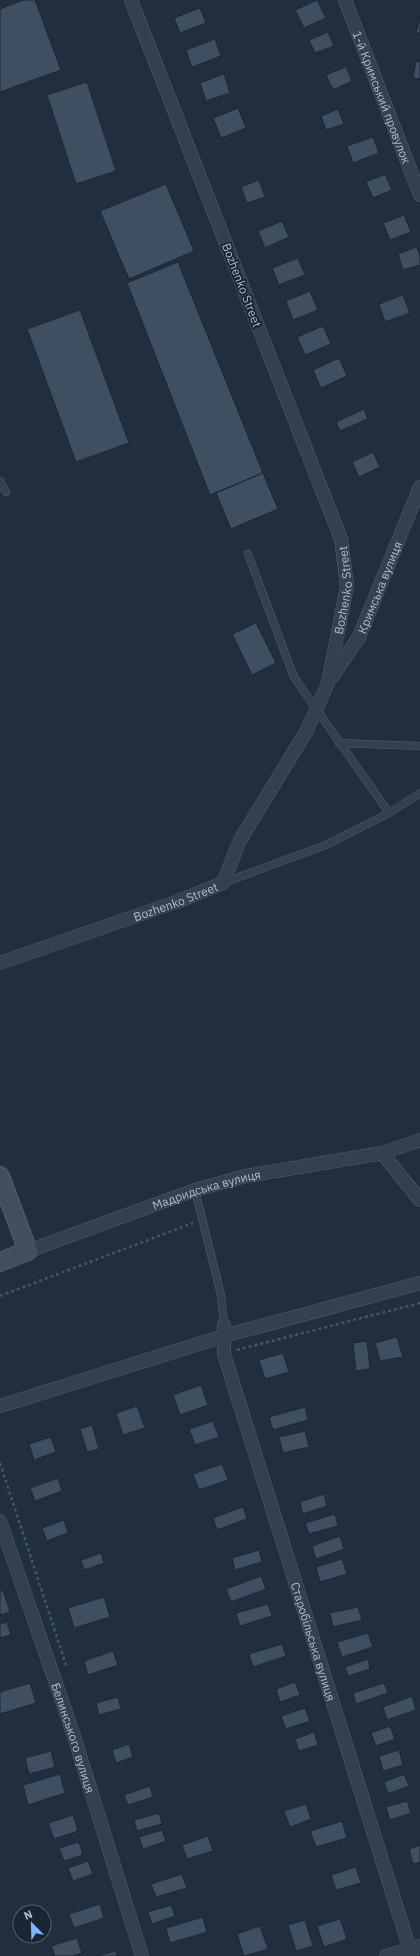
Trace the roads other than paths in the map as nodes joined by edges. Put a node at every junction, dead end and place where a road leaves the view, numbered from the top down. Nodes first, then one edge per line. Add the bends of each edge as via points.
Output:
1 (131, 0) edge
2 (345, 0) edge
3 (420, 195) edge
4 (0, 481) edge
5 (420, 488) edge
6 (6, 492) dead end
7 (248, 554) dead end
8 (328, 683) junction
9 (316, 710) junction
10 (339, 743) junction
11 (420, 746) edge
12 (420, 793) edge
13 (389, 813) junction
14 (222, 883) junction
15 (0, 963) edge
16 (420, 1140) edge
17 (382, 1153) junction
18 (0, 1176) edge
19 (195, 1190) junction
20 (420, 1200) edge
21 (28, 1251) junction
22 (0, 1262) edge
23 (420, 1283) edge
24 (224, 1330) junction
25 (0, 1406) edge
26 (0, 1521) edge
27 (414, 1950) edge
28 (142, 1956) edge
29 (386, 1956) edge

1 - 8 street, Bozhenko Street via 341,539 347,586
2 - 3 street, 1-й Кримський провулок
4 - 6 lane
5 - 8 street, Кримська вулиця via 359,637
7 - 9 lane via 294,677
8 - 9 street, Bozhenko Street
9 - 10 lane
9 - 14 street, Bozhenko Street via 306,732 240,840
10 - 11 lane
10 - 13 lane
12 - 13 lane
13 - 14 lane via 326,845
14 - 15 street, Bozhenko Street via 179,901
16 - 17 street, Мадридська вулиця
17 - 19 street, Мадридська вулиця via 246,1176
17 - 20 street
18 - 21 street
19 - 21 street, Мадридська вулиця
19 - 24 lane via 221,1295
21 - 22 street, Мадридська вулиця
23 - 24 street
24 - 25 street
24 - 27 street, Старобільська вулиця via 224,1354
26 - 28 street, Белинського вулиця via 73,1733
27 - 29 street

